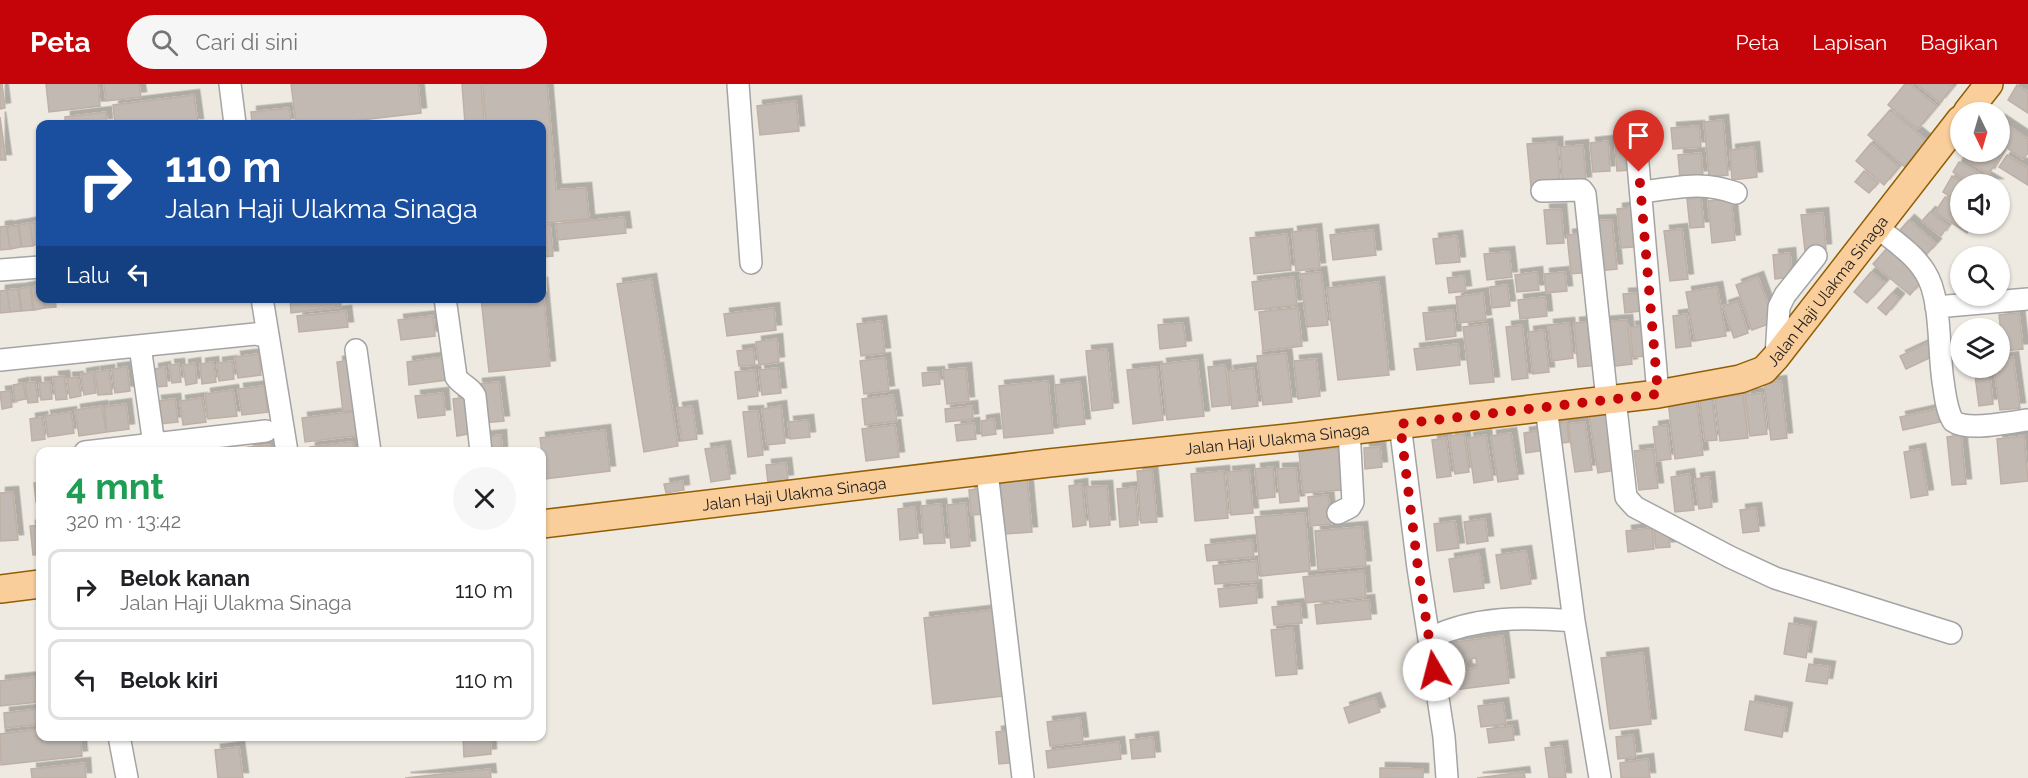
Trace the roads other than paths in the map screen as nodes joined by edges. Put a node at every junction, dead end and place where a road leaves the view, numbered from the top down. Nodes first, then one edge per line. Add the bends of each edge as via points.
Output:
1 (230, 84) edge
2 (738, 84) edge
3 (1989, 84) edge
4 (1975, 102) edge
5 (234, 120) edge
6 (1950, 133) edge
7 (1637, 152) dead end
8 (1542, 191) dead end
9 (1641, 192) junction
10 (1736, 194) dead end
11 (1878, 228) junction
12 (1816, 256) dead end
13 (751, 263) dead end
14 (36, 267) edge
15 (0, 270) edge
16 (2028, 299) edge
17 (251, 303) edge
18 (263, 303) edge
19 (446, 303) edge
20 (1936, 307) junction
21 (140, 346) junction
22 (356, 350) dead end
23 (1776, 357) junction
24 (0, 360) edge
25 (1658, 394) junction
26 (1611, 400) junction
27 (1546, 407) junction
28 (2028, 420) edge
29 (1400, 424) junction
30 (266, 430) dead end
31 (1349, 430) junction
32 (154, 447) edge
33 (285, 447) edge
34 (369, 447) edge
35 (480, 447) edge
36 (987, 472) junction
37 (1338, 513) dead end
38 (546, 524) edge
39 (36, 584) edge
40 (0, 589) edge
41 (1574, 621) junction
42 (1951, 633) dead end
43 (1430, 638) junction
44 (120, 741) edge
45 (128, 778) edge
46 (1023, 778) edge
47 (1447, 778) edge
48 (1600, 778) edge

1 - 5 street
2 - 13 street
3 - 4 main road
6 - 11 main road, Jalan Haji Ulakma Sinaga
7 - 9 street
8 - 26 street via 1575,189 1585,194
9 - 10 street via 1701,185
9 - 25 street
11 - 20 street via 1925,272
11 - 23 main road, Jalan Haji Ulakma Sinaga
12 - 23 street via 1779,307
14 - 15 street
16 - 20 street
17 - 21 street via 258,335
18 - 33 street
19 - 35 street via 456,377 475,396
20 - 28 street via 1941,368 1953,421 1976,426
21 - 24 street
21 - 32 street
22 - 34 street
23 - 25 main road, Jalan Haji Ulakma Sinaga via 1764,370 1740,379
25 - 26 main road, Jalan Haji Ulakma Sinaga
26 - 27 main road, Jalan Haji Ulakma Sinaga
26 - 42 street via 1626,497 1635,507 1775,578
27 - 29 main road, Jalan Haji Ulakma Sinaga
27 - 41 street
29 - 31 main road, Jalan Haji Ulakma Sinaga
29 - 43 street
30 - 32 street
31 - 36 main road, Jalan Haji Ulakma Sinaga
31 - 37 street via 1353,502
36 - 38 main road, Jalan Haji Ulakma Sinaga
36 - 46 street
39 - 40 main road
41 - 43 street via 1488,621 1453,627
41 - 48 street
43 - 47 street
44 - 45 street

